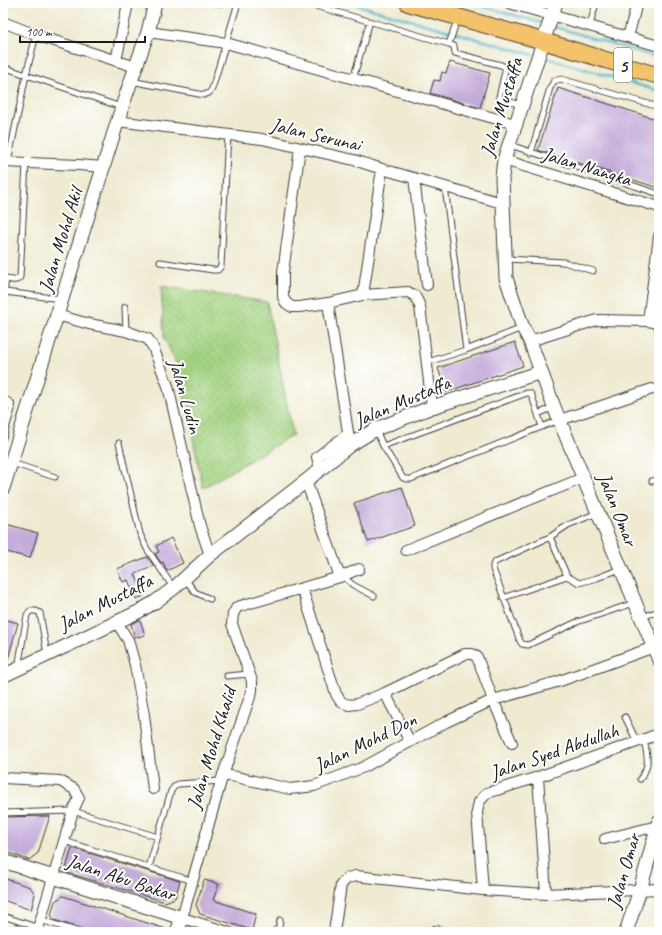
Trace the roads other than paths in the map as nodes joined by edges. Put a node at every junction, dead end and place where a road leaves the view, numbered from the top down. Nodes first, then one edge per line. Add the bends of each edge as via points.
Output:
1 (128, 3) edge
2 (155, 3) edge
3 (215, 3) edge
4 (222, 3) edge
5 (238, 3) edge
6 (305, 3) edge
7 (408, 3) edge
8 (509, 3) edge
9 (596, 3) edge
10 (637, 3) edge
11 (370, 21) junction
12 (3, 22) edge
13 (456, 24) junction
14 (590, 25) junction
15 (148, 32) junction
16 (545, 33) edge
17 (36, 35) junction
18 (628, 37) junction
19 (449, 42) junction
20 (226, 43) junction
21 (659, 46) edge
22 (116, 61) junction
23 (3, 67) edge
24 (136, 68) junction
25 (26, 75) junction
26 (659, 76) edge
27 (353, 79) junction
28 (131, 81) junction
29 (521, 105) junction
30 (122, 107) junction
31 (659, 107) edge
32 (118, 121) junction
33 (515, 124) junction
34 (228, 134) junction
35 (508, 145) junction
36 (300, 148) junction
37 (531, 153) junction
38 (504, 160) junction
39 (6, 162) edge
40 (26, 163) junction
41 (103, 167) junction
42 (382, 169) junction
43 (414, 178) junction
44 (444, 188) junction
45 (659, 194) edge
46 (502, 203) junction
47 (659, 207) edge
48 (659, 236) edge
49 (505, 259) junction
50 (160, 262) dead end
51 (593, 271) dead end
52 (5, 278) edge
53 (427, 285) dead end
54 (4, 292) junction
55 (363, 295) junction
56 (62, 299) junction
57 (3, 303) edge
58 (328, 303) junction
59 (125, 307) dead end
60 (57, 315) junction
61 (648, 321) junction
62 (659, 323) edge
63 (523, 328) junction
64 (126, 331) junction
65 (530, 341) junction
66 (466, 350) junction
67 (428, 362) junction
68 (541, 372) junction
69 (652, 390) dead end
70 (6, 403) edge
71 (432, 407) junction
72 (554, 407) junction
73 (538, 414) junction
74 (560, 420) junction
75 (542, 427) junction
76 (376, 429) junction
77 (3, 438) edge
78 (349, 440) junction
79 (119, 443) dead end
80 (383, 446) junction
81 (12, 463) junction
82 (55, 477) dead end
83 (583, 478) junction
84 (659, 480) edge
85 (306, 481) junction
86 (652, 482) dead end
87 (3, 488) edge
88 (597, 513) junction
89 (550, 536) junction
90 (406, 550) dead end
91 (210, 555) junction
92 (621, 568) junction
93 (359, 569) dead end
94 (341, 576) junction
95 (567, 576) junction
96 (184, 578) junction
97 (174, 588) junction
98 (302, 588) junction
99 (374, 596) dead end
100 (503, 598) junction
101 (210, 599) dead end
102 (635, 603) junction
103 (659, 611) edge
104 (642, 617) junction
105 (116, 621) junction
106 (654, 647) junction
107 (47, 654) junction
108 (659, 660) edge
109 (18, 669) junction
110 (249, 674) junction
111 (3, 676) edge
112 (227, 676) dead end
113 (385, 694) junction
114 (493, 700) junction
115 (624, 717) dead end
116 (659, 734) edge
117 (641, 741) junction
118 (410, 742) junction
119 (512, 743) dead end
120 (222, 777) junction
121 (538, 777) junction
122 (3, 778) edge
123 (640, 779) dead end
124 (153, 789) dead end
125 (73, 811) junction
126 (3, 813) edge
127 (658, 824) edge
128 (158, 837) junction
129 (605, 839) dead end
130 (64, 841) junction
131 (3, 860) edge
132 (149, 867) junction
133 (54, 877) junction
134 (193, 881) junction
135 (659, 888) edge
136 (483, 890) junction
137 (640, 890) junction
138 (546, 894) junction
139 (3, 916) edge
140 (182, 918) junction
141 (280, 920) dead end
142 (39, 927) edge
143 (79, 932) edge
144 (177, 932) edge
145 (228, 932) edge
146 (274, 932) edge
147 (334, 932) edge
148 (626, 932) edge

1 - 22 street
2 - 15 street, Jalan Mohd Akil
3 - 4 lane
5 - 20 lane
6 - 11 lane
7 - 13 main road, 5
8 - 16 street
9 - 14 lane
10 - 18 street
11 - 19 lane
11 - 27 lane
12 - 17 street
13 - 16 main road, 5
13 - 19 lane
14 - 16 street
14 - 18 street
15 - 20 street
15 - 24 street, Jalan Mohd Akil
16 - 26 main road, 5
16 - 29 street, Jalan Mustaffa
17 - 22 street
17 - 25 lane
18 - 21 street
19 - 29 lane via 454,46 455,53 505,67 499,97
20 - 27 street
20 - 28 lane via 212,89 204,96
22 - 24 street
23 - 25 lane
24 - 28 street, Jalan Mohd Akil
25 - 30 lane
25 - 39 lane
27 - 33 street
28 - 30 street, Jalan Mohd Akil
29 - 33 street, Jalan Mustaffa
30 - 32 street, Jalan Mohd Akil
31 - 37 lane via 560,79 554,81
32 - 34 street, Jalan Serunai
32 - 41 street, Jalan Mohd Akil
33 - 35 street, Jalan Mustaffa
34 - 36 street, Jalan Serunai
34 - 50 lane via 221,266 218,270 213,270
35 - 37 lane
35 - 38 street, Jalan Mustaffa
36 - 42 street, Jalan Serunai
36 - 58 street via 283,272 283,297 286,304 292,307
37 - 45 lane
38 - 46 street, Jalan Mustaffa
38 - 47 street, Jalan Nangka
39 - 40 street
40 - 41 street
40 - 52 lane via 20,277 15,281
41 - 56 street, Jalan Mohd Akil
42 - 43 street, Jalan Serunai
42 - 55 street
43 - 44 street, Jalan Serunai
43 - 53 street
44 - 46 street, Jalan Serunai
44 - 66 lane
46 - 49 street, Jalan Mustaffa
48 - 61 street
49 - 51 lane via 564,262
49 - 63 street, Jalan Mustaffa via 506,278
52 - 54 lane
54 - 56 lane
54 - 57 lane
55 - 58 street
55 - 67 street via 408,292 415,296 420,306
56 - 60 street, Jalan Mohd Akil
58 - 78 street
59 - 64 lane
60 - 64 street, Jalan Ludin
60 - 81 street, Jalan Mohd Akil
61 - 62 street
61 - 65 street via 598,320
63 - 65 street, Jalan Mustaffa
63 - 66 lane
64 - 91 street, Jalan Ludin via 148,338 164,374 200,526
65 - 68 street, Jalan Mustaffa
66 - 67 lane
67 - 71 street
68 - 71 street, Jalan Mustaffa
68 - 72 street, Jalan Omar
69 - 74 street
70 - 77 lane via 12,409
71 - 76 street, Jalan Mustaffa
72 - 73 lane
72 - 74 street, Jalan Omar
73 - 75 lane
73 - 80 lane via 532,396 527,393
74 - 75 lane
74 - 83 street, Jalan Omar
75 - 80 lane via 411,479 403,478
76 - 78 street, Jalan Mustaffa
76 - 80 lane
78 - 85 street, Jalan Mustaffa
79 - 97 lane via 140,534 147,549
81 - 82 lane
81 - 87 street, Jalan Mohd Akil
83 - 88 street, Jalan Omar
83 - 90 street
84 - 86 lane
85 - 91 street, Jalan Mustaffa
85 - 94 street
88 - 89 lane
88 - 92 street, Jalan Omar
89 - 95 lane
89 - 100 lane via 495,562 493,568
91 - 96 street, Jalan Mustaffa
92 - 95 lane via 579,582
92 - 102 street, Jalan Omar
93 - 94 street, Jalan Mohd Khalid
94 - 98 street, Jalan Mohd Khalid
94 - 99 lane
95 - 100 lane
96 - 97 street, Jalan Mustaffa
96 - 101 lane via 195,592
97 - 105 street, Jalan Mustaffa via 149,605
98 - 110 street, Jalan Mohd Khalid via 237,607 232,624
98 - 113 street, Jalan Mohd Don via 336,694 341,702 357,704
100 - 102 lane via 520,641 528,645 577,622
102 - 104 street, Jalan Omar
103 - 104 lane
104 - 106 street, Jalan Omar
105 - 107 street, Jalan Mustaffa
105 - 124 street via 128,640 135,664
106 - 108 street, Jalan Omar
106 - 114 street, Jalan Mohd Don via 560,681
107 - 109 street, Jalan Mustaffa
107 - 109 lane via 40,613 30,611 27,615
109 - 111 street, Jalan Mustaffa
110 - 112 lane
110 - 120 street, Jalan Mohd Khalid via 252,691
113 - 114 street, Jalan Mohd Don via 465,654 472,654 477,657
113 - 118 street
114 - 118 street, Jalan Mohd Don
114 - 119 street
115 - 117 lane
116 - 117 street, Jalan Syed Abdullah
117 - 121 street, Jalan Syed Abdullah
117 - 123 lane via 647,765
118 - 120 street, Jalan Mohd Don via 364,767 299,789
120 - 128 lane via 178,784 174,787
120 - 134 street, Jalan Mohd Khalid
121 - 136 street, Jalan Syed Abdullah via 487,793 479,802 477,812
121 - 138 street
122 - 125 street via 60,780 74,788 79,798
125 - 126 lane
125 - 128 lane
125 - 130 street
127 - 129 street
127 - 137 street, Jalan Omar
128 - 132 lane
130 - 132 lane
130 - 133 street
131 - 133 street, Jalan Abu Bakar
132 - 134 lane
133 - 140 street, Jalan Abu Bakar
133 - 142 street
134 - 140 street, Jalan Mohd Khalid
135 - 137 street
136 - 138 street
136 - 147 street via 356,876 347,878 341,885
137 - 138 street
137 - 148 street, Jalan Omar
139 - 142 lane
140 - 144 street, Jalan Mohd Khalid
140 - 145 street, Jalan Abu Bakar
141 - 146 lane via 279,927
142 - 143 lane

